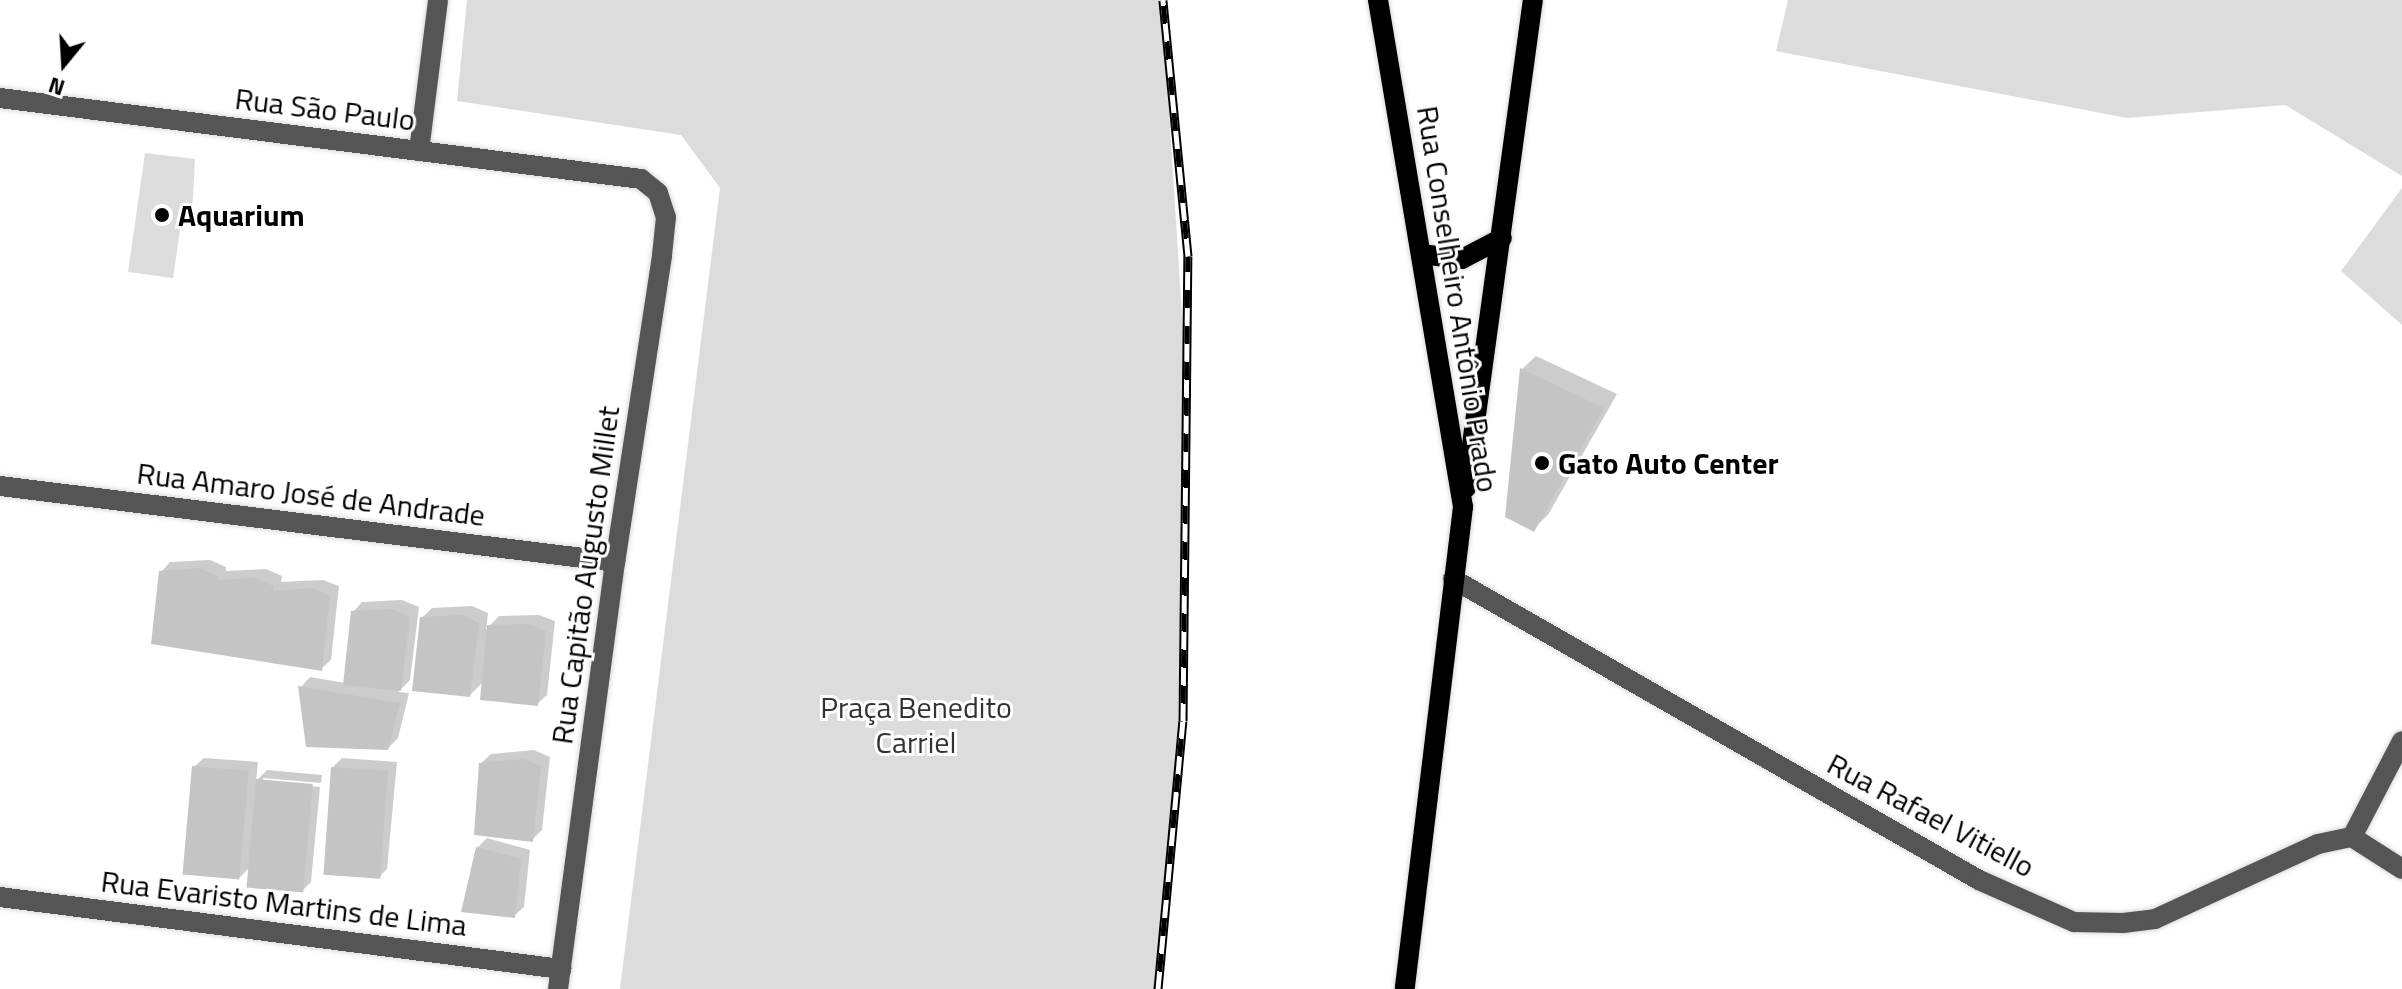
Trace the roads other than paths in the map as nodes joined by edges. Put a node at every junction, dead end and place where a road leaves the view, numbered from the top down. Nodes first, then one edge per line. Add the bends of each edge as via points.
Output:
1 (438, 0) edge
2 (1378, 0) edge
3 (1533, 0) edge
4 (0, 98) edge
5 (419, 151) junction
6 (641, 179) joint
7 (1502, 238) junction
8 (1421, 254) junction
9 (0, 486) edge
10 (1463, 507) junction
11 (615, 562) junction
12 (1453, 579) junction
13 (2402, 741) edge
14 (2352, 837) junction
15 (2402, 869) edge
16 (0, 897) edge
17 (560, 979) edge
18 (1405, 989) edge

1 - 5 street
2 - 8 main road, Rua Conselheiro Antônio Prado
3 - 7 main road
4 - 5 street, Rua São Paulo
5 - 6 street, Rua São Paulo
6 - 11 street, Rua Capitão Augusto Millet via 662,200 665,227
7 - 8 main road via 1462,259
7 - 10 main road
8 - 10 main road, Rua Conselheiro Antônio Prado
9 - 11 street, Rua Amaro José de Andrade
10 - 12 main road, Rua Conselheiro Antônio Prado
11 - 17 street, Rua Capitão Augusto Millet
12 - 14 street, Rua Rafael Vitiello via 1979,880 2074,922 2155,919 2318,844
12 - 18 main road, Rua Conselheiro Antônio Prado
13 - 14 street
14 - 15 street
16 - 17 street, Rua Evaristo Martins de Lima

